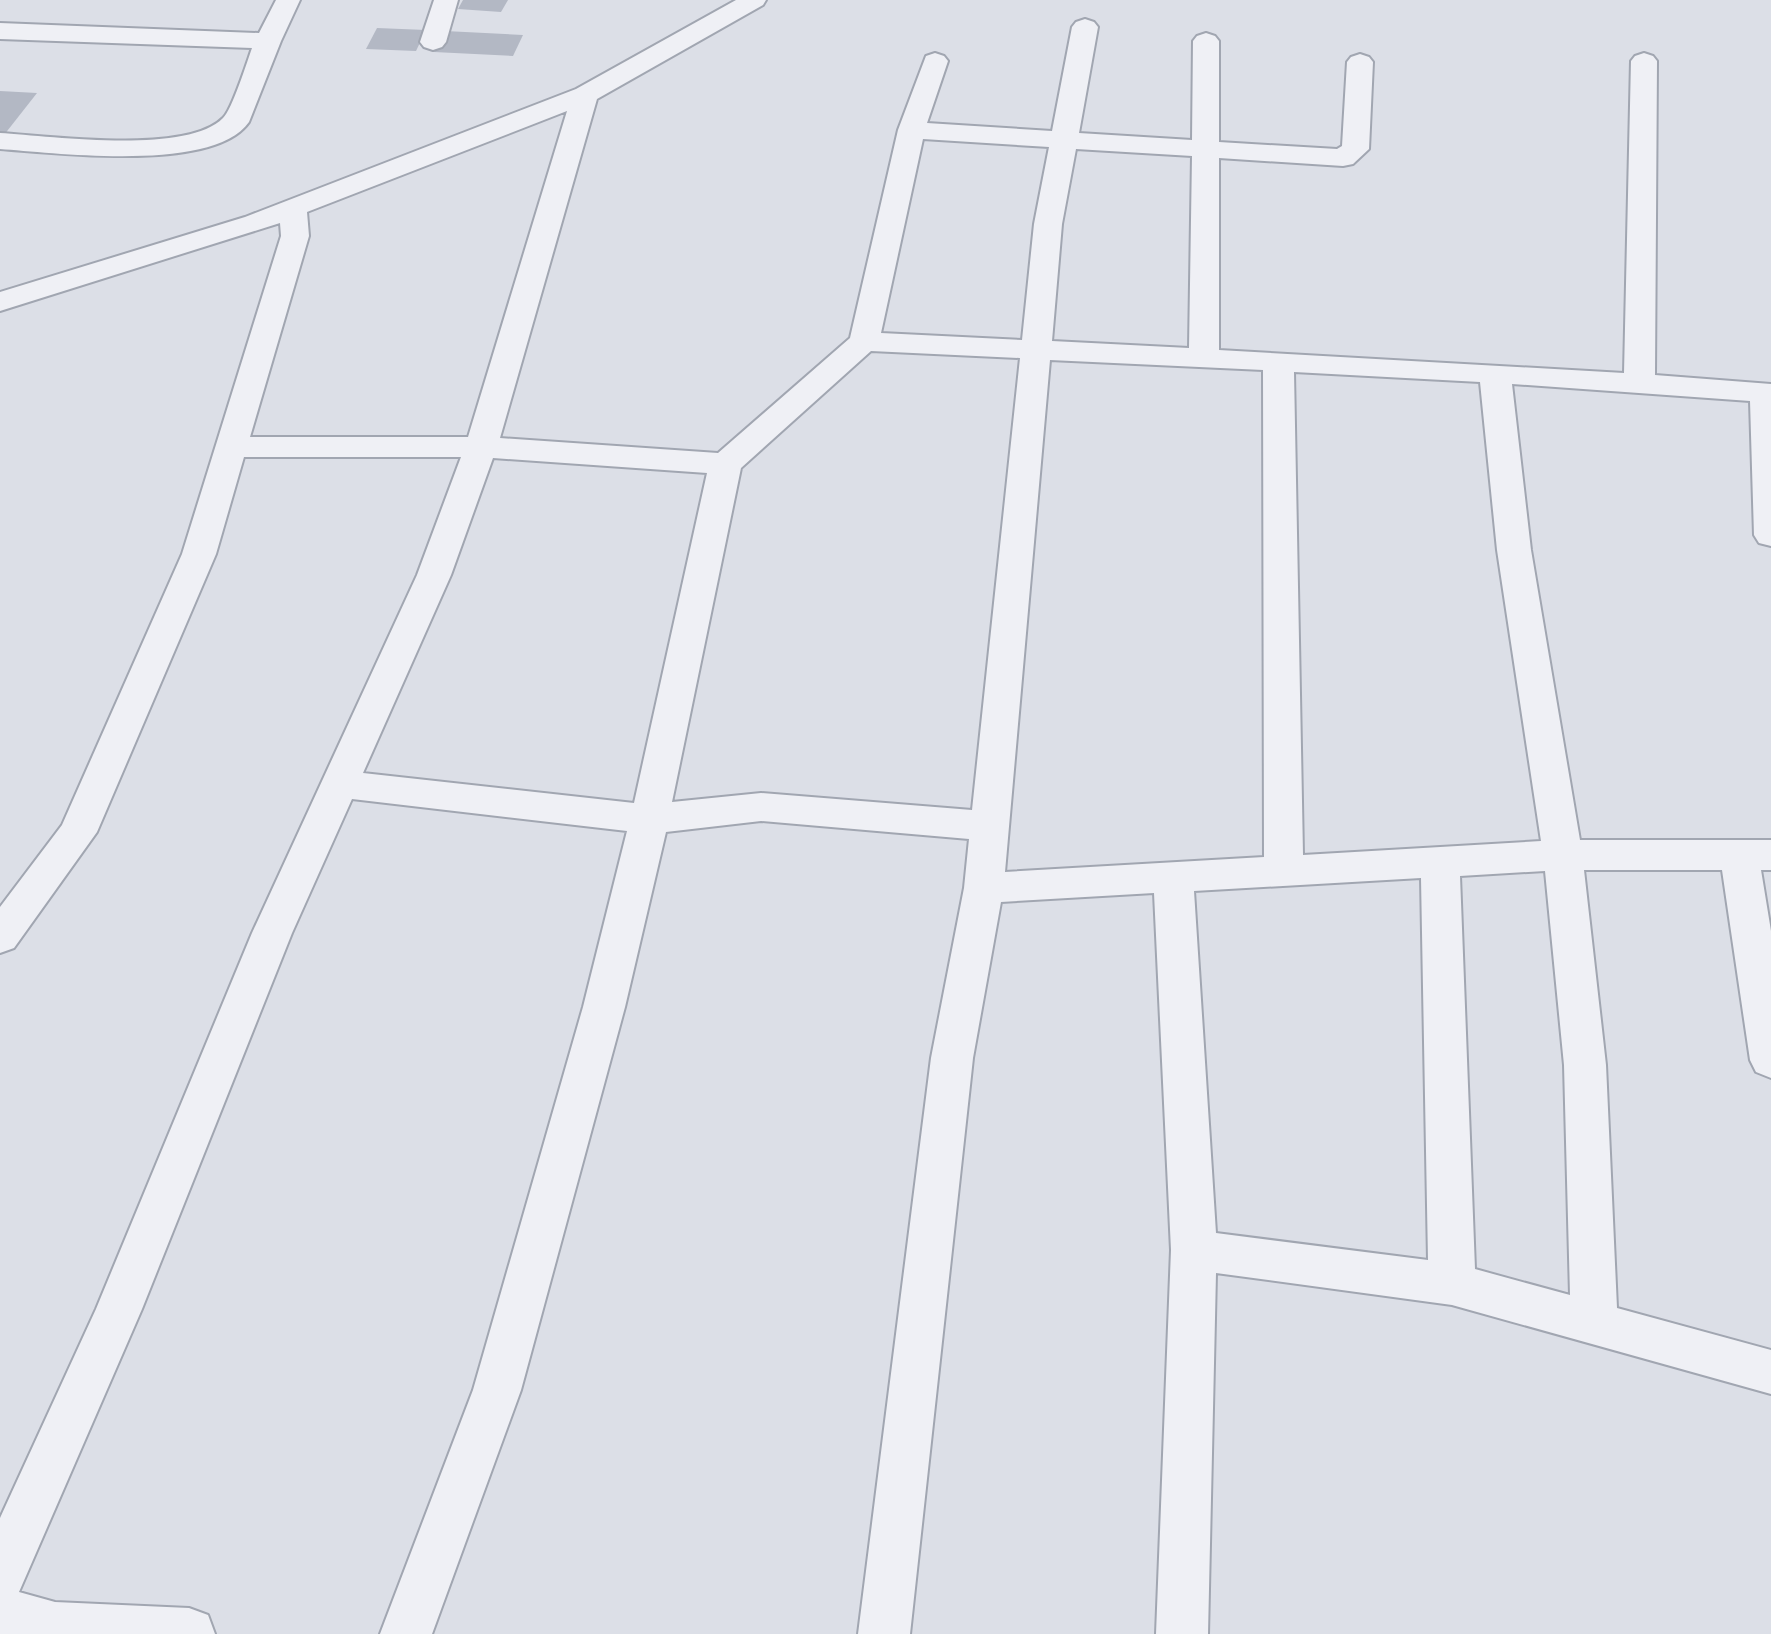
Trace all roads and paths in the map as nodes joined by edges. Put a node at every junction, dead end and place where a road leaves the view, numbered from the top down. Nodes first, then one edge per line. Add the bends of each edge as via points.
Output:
1 (288, 0) edge
2 (446, 0) edge
3 (754, 0) edge
4 (1085, 27) dead end
5 (0, 31) edge
6 (268, 41) junction
7 (1206, 41) dead end
8 (433, 42) dead end
9 (935, 61) dead end
10 (1644, 61) dead end
11 (1360, 62) dead end
12 (585, 95) junction
13 (911, 130) junction
14 (1064, 139) junction
15 (0, 141) edge
16 (1204, 148) junction
17 (293, 208) junction
18 (2, 311) edge
19 (864, 341) junction
20 (1035, 349) junction
21 (1204, 357) junction
22 (1278, 361) junction
23 (1495, 373) junction
24 (1639, 383) junction
25 (1768, 393) edge
26 (232, 447) junction
27 (481, 447) junction
28 (725, 464) junction
29 (1771, 535) edge
30 (339, 784) junction
31 (649, 819) junction
32 (989, 826) junction
33 (1563, 855) junction
34 (1755, 855) edge
35 (1440, 861) junction
36 (1284, 869) junction
37 (1173, 876) junction
38 (984, 888) junction
39 (0, 937) edge
40 (1771, 1060) edge
41 (1194, 1250) junction
42 (1452, 1284) junction
43 (1594, 1322) junction
44 (1771, 1372) edge
45 (0, 1576) edge
46 (0, 1613) edge
47 (53, 1631) edge
48 (189, 1634) edge
49 (406, 1634) edge
50 (884, 1634) edge
51 (1182, 1634) edge

1 - 6 street
2 - 8 street
3 - 12 street
4 - 14 street
5 - 6 street
6 - 15 street via 236,122 209,138 142,150
7 - 16 street
9 - 13 street
10 - 24 street
11 - 16 street via 1355,149 1343,158
12 - 17 street
12 - 27 street
13 - 14 street
13 - 19 street
14 - 16 street
14 - 20 street via 1048,224
16 - 21 street
17 - 18 street
17 - 26 street via 295,236
19 - 20 street
19 - 28 street
20 - 21 street
20 - 32 street
21 - 22 street
22 - 23 street
22 - 36 street
23 - 24 street
23 - 33 street via 1514,551
24 - 25 street
25 - 29 street
26 - 27 street
26 - 39 street via 199,554 78,832
27 - 28 street
27 - 30 street via 434,575
28 - 31 street
30 - 31 street
30 - 45 street via 272,933 119,1309
31 - 32 street via 761,807
31 - 49 street via 604,1007 497,1390
32 - 38 street
33 - 34 street
33 - 35 street
33 - 43 street via 1586,1065
34 - 40 street
35 - 36 street
35 - 42 street
36 - 37 street
37 - 38 street
37 - 41 street
38 - 50 street via 952,1058
41 - 42 street
41 - 51 street
42 - 43 street
43 - 44 street
46 - 47 street
47 - 48 street

